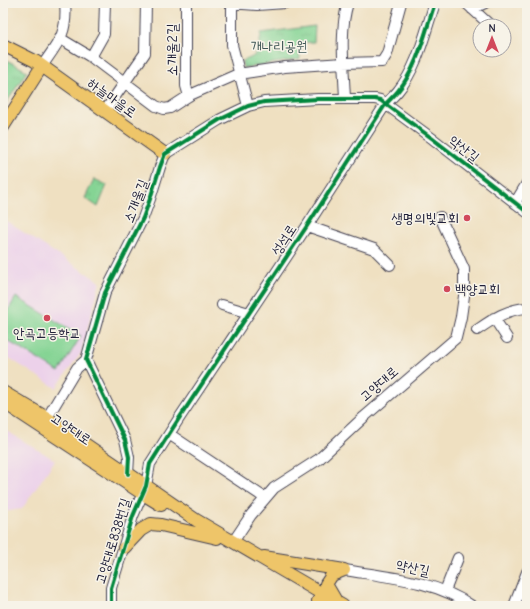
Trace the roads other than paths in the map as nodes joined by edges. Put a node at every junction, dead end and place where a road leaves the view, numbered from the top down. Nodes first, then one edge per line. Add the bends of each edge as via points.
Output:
1 (65, 3) edge
2 (105, 3) edge
3 (146, 3) edge
4 (186, 3) edge
5 (231, 3) edge
6 (285, 3) edge
7 (348, 3) edge
8 (401, 3) edge
9 (435, 3) edge
10 (485, 3) edge
11 (469, 6) edge
12 (482, 18) edge
13 (61, 39) junction
14 (3, 44) edge
15 (91, 57) junction
16 (343, 63) junction
17 (42, 66) junction
18 (238, 74) junction
19 (125, 82) junction
20 (189, 96) junction
21 (345, 99) junction
22 (385, 105) junction
23 (248, 106) junction
24 (105, 111) junction
25 (3, 127) edge
26 (165, 154) junction
27 (527, 183) edge
28 (515, 203) junction
29 (527, 212) edge
30 (440, 217) dead end
31 (307, 226) junction
32 (390, 265) dead end
33 (222, 304) dead end
34 (527, 308) edge
35 (249, 313) junction
36 (494, 318) junction
37 (477, 330) dead end
38 (507, 338) dead end
39 (86, 360) junction
40 (3, 392) edge
41 (3, 402) edge
42 (47, 418) junction
43 (169, 434) junction
44 (128, 474) junction
45 (144, 490) junction
46 (265, 498) junction
47 (217, 538) junction
48 (233, 542) junction
49 (124, 548) junction
50 (255, 555) junction
51 (458, 558) dead end
52 (344, 570) junction
53 (527, 572) edge
54 (444, 591) junction
55 (329, 604) edge
56 (111, 606) edge
57 (472, 606) edge
58 (514, 606) edge

1 - 13 street via 65,26
2 - 15 street via 104,34
3 - 19 street, 소개울2길 via 145,53
4 - 20 street, 소개울2길 via 186,86
5 - 6 street
5 - 18 street via 232,45
7 - 16 street
8 - 16 street via 387,54 382,62
9 - 22 street, 성석로 via 414,62 398,91
10 - 11 street
11 - 12 street
13 - 15 street
13 - 17 street
14 - 17 main road, 하늘마을로
15 - 19 street
16 - 18 street via 285,67
16 - 21 street
17 - 24 main road, 하늘마을로
17 - 25 main road
18 - 20 street
18 - 23 street
19 - 20 street via 156,106 164,109
19 - 24 street, 소개울2길
21 - 22 street via 375,99
21 - 23 street via 264,102
22 - 28 street, 약산길
22 - 31 street, 성석로
23 - 26 street via 219,120
24 - 26 main road, 하늘마을로
26 - 39 street, 소개울길 via 143,218 105,293
27 - 28 street
28 - 29 street, 약산길
30 - 46 street, 고양대로 via 464,269 464,296 456,338 319,459 274,488
31 - 32 street via 374,249
31 - 35 street, 성석로
33 - 35 street
34 - 36 street via 515,308
35 - 43 street, 성석로
36 - 37 street
36 - 38 street
39 - 42 street via 77,368
39 - 44 street via 125,440 129,456
40 - 42 main road, 고양대로
41 - 45 main road, 고양대로
42 - 44 main road, 고양대로
43 - 45 street, 성석로 via 150,464
43 - 46 street
44 - 45 main road, 고양대로
45 - 47 main road, 고양대로
45 - 48 main road, 고양대로
45 - 49 street, 고양대로838번길
46 - 48 street, 고양대로 via 250,515
47 - 49 main road via 151,524 141,530
47 - 55 main road, 고양대로
48 - 50 main road, 고양대로
49 - 56 street, 고양대로838번길 via 111,588
50 - 52 main road
50 - 55 main road, 고양대로
51 - 54 street
52 - 54 street, 약산길 via 419,583
52 - 55 main road via 332,574 326,584
53 - 58 street
54 - 57 street, 약산길

